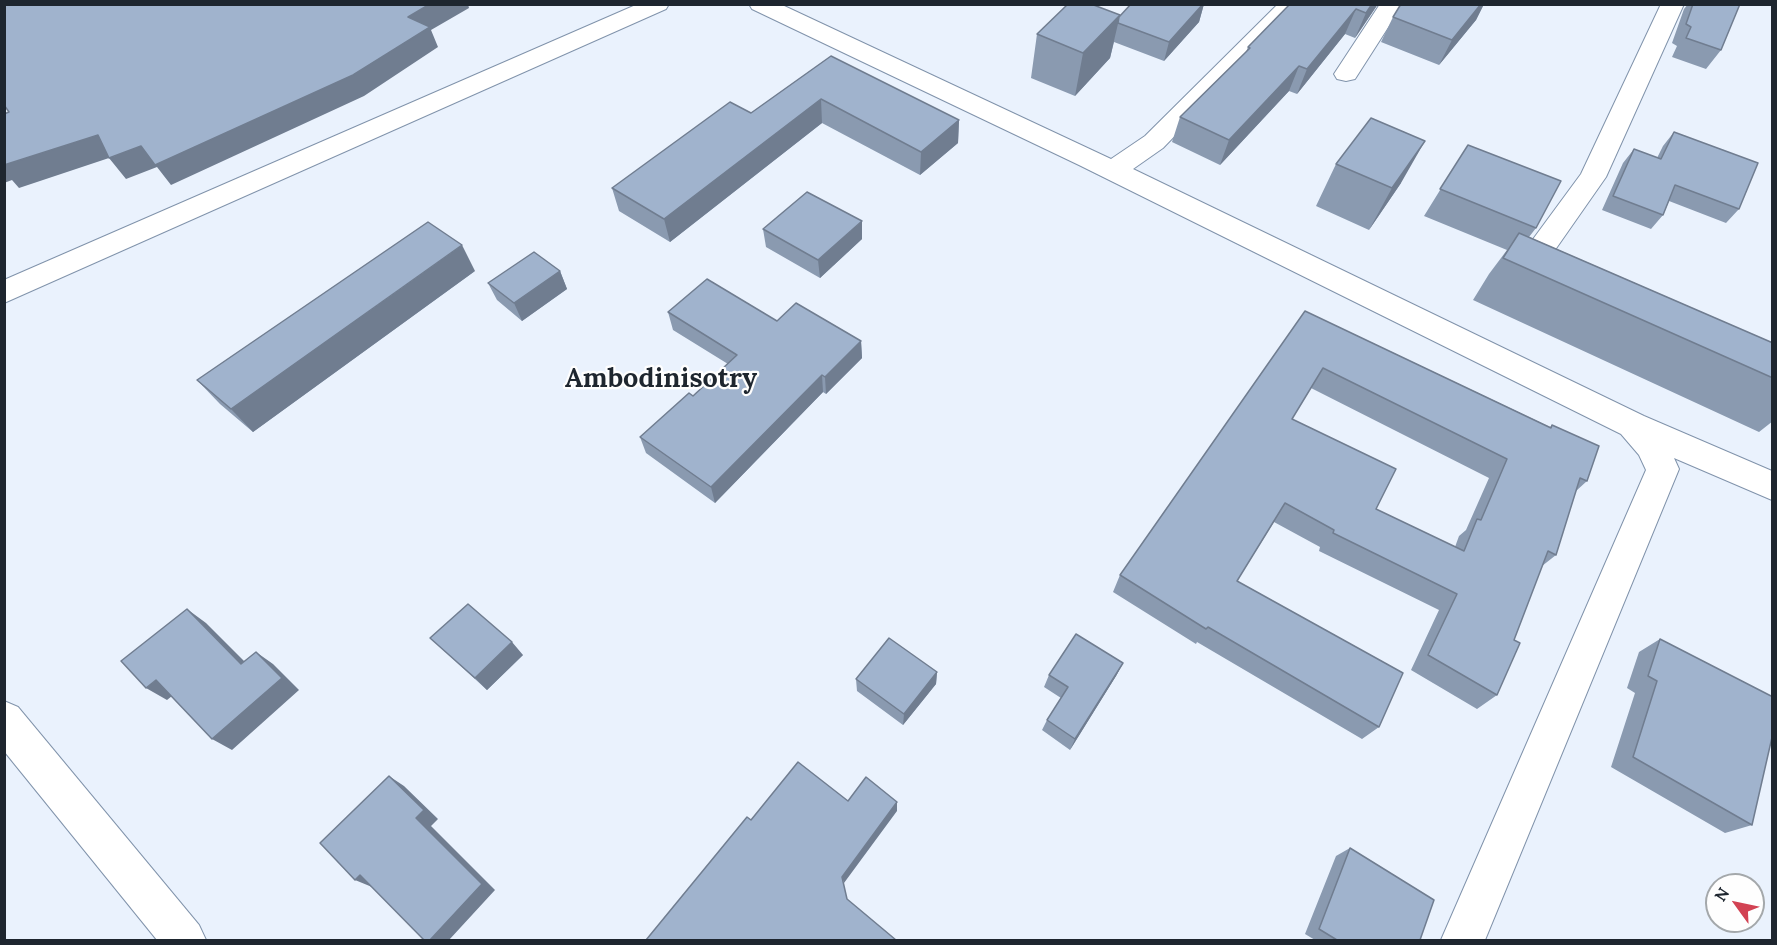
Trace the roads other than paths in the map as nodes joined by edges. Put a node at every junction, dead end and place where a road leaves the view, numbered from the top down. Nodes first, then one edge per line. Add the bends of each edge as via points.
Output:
1 (658, 4) edge
2 (760, 4) edge
3 (1291, 4) edge
4 (1392, 4) edge
5 (1673, 4) edge
6 (1346, 74) dead end
7 (1112, 171) junction
8 (1538, 253) edge
9 (4, 292) edge
10 (1632, 425) junction
11 (1773, 486) edge
12 (4, 720) edge
13 (183, 940) edge
14 (1463, 940) edge

1 - 9 street
2 - 7 street
3 - 7 street via 1154,142
4 - 6 street
5 - 8 street via 1593,177
7 - 10 street
10 - 11 street
10 - 14 street via 1663,469
12 - 13 street

